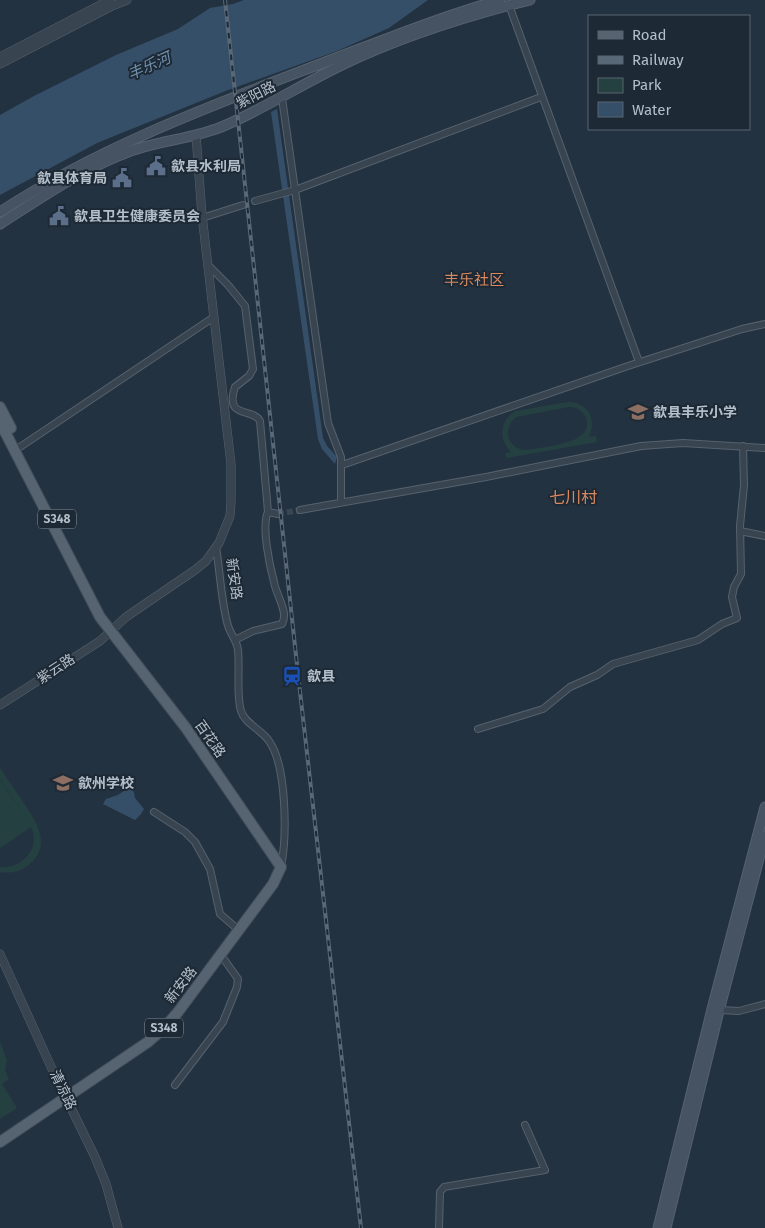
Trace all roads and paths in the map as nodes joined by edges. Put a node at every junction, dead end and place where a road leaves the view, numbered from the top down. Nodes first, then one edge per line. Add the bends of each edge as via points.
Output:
1 (110, 0) edge
2 (127, 0) edge
3 (500, 0) edge
4 (530, 0) edge
5 (508, 5) junction
6 (0, 58) edge
7 (0, 64) edge
8 (282, 98) junction
9 (541, 98) junction
10 (196, 135) junction
11 (293, 191) junction
12 (255, 201) dead end
13 (243, 205) dead end
14 (0, 212) edge
15 (202, 218) junction
16 (0, 224) edge
17 (208, 265) junction
18 (214, 317) junction
19 (765, 324) edge
20 (639, 362) junction
21 (0, 407) edge
22 (0, 422) edge
23 (743, 446) junction
24 (20, 447) junction
25 (765, 448) edge
26 (342, 465) junction
27 (341, 502) junction
28 (300, 510) tunnel mouth
29 (268, 512) junction
30 (278, 514) tunnel mouth
31 (740, 531) junction
32 (765, 536) edge
33 (216, 547) junction
34 (111, 631) junction
35 (235, 640) junction
36 (0, 705) edge
37 (478, 729) dead end
38 (765, 807) edge
39 (154, 812) dead end
40 (765, 836) edge
41 (281, 867) junction
42 (234, 926) junction
43 (0, 954) edge
44 (221, 955) junction
45 (765, 1004) edge
46 (720, 1010) junction
47 (175, 1085) dead end
48 (65, 1095) junction
49 (525, 1125) dead end
50 (0, 1134) edge
51 (0, 1142) edge
52 (118, 1228) edge
53 (439, 1228) edge
54 (658, 1228) edge
55 (666, 1228) edge

1 - 6 street
2 - 7 street
3 - 14 main road, 紫阳路 via 437,20 176,122 96,156
4 - 5 main road, 紫阳路
5 - 8 main road, 紫阳路 via 360,57
5 - 9 street
8 - 10 main road, 紫阳路 via 224,126
8 - 11 street
9 - 11 street
9 - 20 street
10 - 15 street, 紫云路
10 - 16 main road, 紫阳路 via 141,148 104,162
11 - 12 street
11 - 26 street via 328,423
13 - 15 street
15 - 17 street, 紫云路
17 - 18 street, 紫云路
17 - 29 street via 238,295 246,308 253,369 235,387 233,401 241,412 255,414 260,421
18 - 24 street
18 - 33 street, 紫云路 via 231,473 230,516
19 - 20 street
20 - 26 street
21 - 24 main road, 百花路 / S348
22 - 34 main road, 百花路 / S348 via 100,617
23 - 25 street
23 - 27 street via 682,443 641,446
23 - 31 street
24 - 34 main road, 百花路 / S348 via 106,614
26 - 27 street
27 - 28 street
29 - 30 street
29 - 35 street via 264,524 284,622
31 - 32 street
31 - 37 street via 741,574 732,597 737,618 698,640 613,664 570,687 543,709
33 - 34 street, 紫云路 via 195,570 126,617
33 - 35 street, 新安路 via 227,623
34 - 36 street, 紫云路
34 - 41 main road, 百花路 / S348 via 186,728
35 - 41 street, 新安路 via 241,710 246,720 270,742 280,765 284,827
38 - 54 main road
39 - 42 street via 195,842 210,869 220,914
40 - 46 main road
41 - 42 main road, 新安路 / S348
41 - 44 main road, 新安路 / S348 via 273,884
42 - 48 main road, 新安路 / S348 via 172,1008 152,1029
43 - 48 street, 清凉路
44 - 47 street via 238,979 237,987 223,1022
44 - 48 main road, 新安路 / S348 via 157,1034
45 - 46 street via 738,1011
46 - 55 main road
48 - 50 main road, 新安路 / S348
48 - 51 main road, 新安路 / S348
48 - 52 street, 清凉路 via 101,1170
49 - 53 street via 544,1170 444,1187 440,1192

